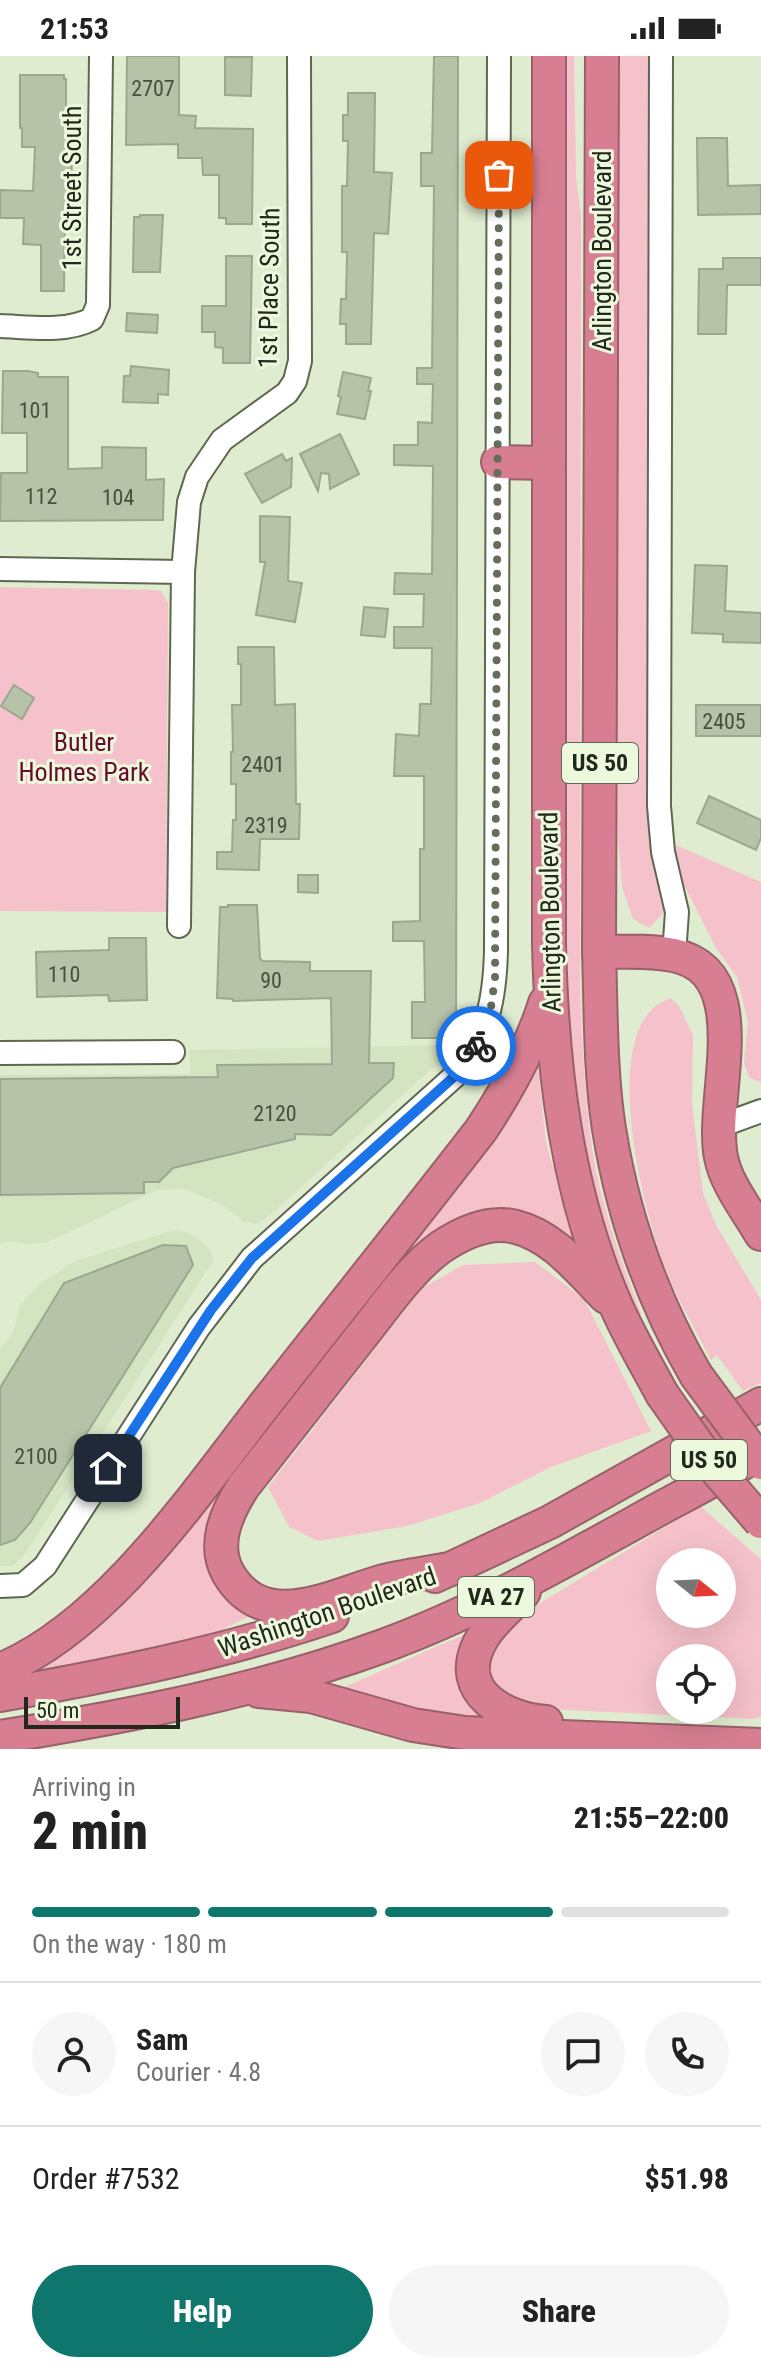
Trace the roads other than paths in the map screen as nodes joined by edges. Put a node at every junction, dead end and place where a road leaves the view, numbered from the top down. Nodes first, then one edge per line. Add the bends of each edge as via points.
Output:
1 (101, 56) edge
2 (299, 56) edge
3 (499, 56) edge
4 (549, 56) edge
5 (602, 56) edge
6 (661, 56) edge
7 (0, 326) edge
8 (498, 462) junction
9 (549, 463) junction
10 (0, 569) edge
11 (183, 572) junction
12 (179, 926) dead end
13 (599, 952) junction
14 (674, 955) junction
15 (550, 989) junction
16 (173, 1052) dead end
17 (0, 1053) edge
18 (761, 1111) edge
19 (720, 1126) junction
20 (761, 1234) edge
21 (617, 1308) junction
22 (761, 1404) edge
23 (761, 1452) edge
24 (761, 1463) edge
25 (761, 1522) edge
26 (455, 1568) junction
27 (540, 1575) junction
28 (0, 1586) edge
29 (0, 1670) edge
30 (240, 1690) junction
31 (0, 1695) edge
32 (761, 1729) edge
33 (0, 1737) edge
34 (761, 1745) edge

1 - 7 street, 1st Street South via 98,305 92,319 68,327
2 - 11 street, 1st Place South via 300,361 287,393 222,440 197,477 189,502
3 - 8 street, Arlington Boulevard
4 - 9 highway, Arlington Boulevard / US 50
5 - 13 highway, Arlington Boulevard / US 50
6 - 14 street via 659,806 677,912
8 - 9 highway
8 - 28 street, Arlington Boulevard via 495,978 488,1019 457,1074 252,1258 193,1336 45,1566 23,1585
9 - 15 highway, Arlington Boulevard / US 50
10 - 11 street
11 - 12 street
13 - 14 highway
13 - 24 highway, Arlington Boulevard / US 50, bridge via 602,1061 615,1163 635,1239 661,1309 696,1375
14 - 19 highway via 702,968 720,998 725,1036
15 - 21 highway, Arlington Boulevard / US 50 via 565,1136 583,1211
15 - 29 highway via 530,1042 481,1130 173,1521 97,1607 60,1637
16 - 17 street
18 - 19 street
19 - 20 highway via 721,1159
21 - 25 highway, Arlington Boulevard / US 50, bridge via 662,1394
21 - 26 highway via 561,1252 528,1231 493,1226 454,1239 400,1287 254,1473 230,1508 221,1542 224,1565 238,1587 273,1606 307,1605 380,1582
22 - 26 highway, Washington Boulevard / VA 27 via 550,1522
23 - 27 highway, Washington Boulevard / VA 27
26 - 31 highway, Washington Boulevard / VA 27 via 254,1642
27 - 30 highway, Washington Boulevard / VA 27 via 384,1646
27 - 32 highway via 479,1645 475,1679 496,1709 534,1721
30 - 33 highway, Washington Boulevard / VA 27
30 - 34 highway via 311,1696 413,1725 465,1733

